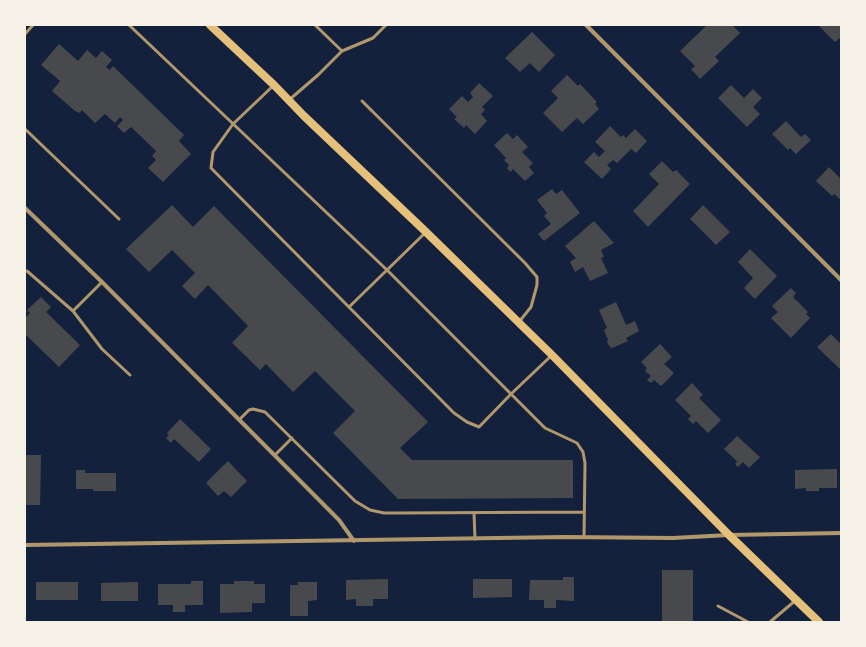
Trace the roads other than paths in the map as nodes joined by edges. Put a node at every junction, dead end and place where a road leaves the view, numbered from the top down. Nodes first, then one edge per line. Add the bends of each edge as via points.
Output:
1 (33, 25) edge
2 (129, 25) edge
3 (210, 25) edge
4 (315, 25) edge
5 (386, 25) edge
6 (586, 25) edge
7 (25, 34) edge
8 (342, 51) junction
9 (274, 85) junction
10 (289, 100) junction
11 (362, 101) dead end
12 (233, 124) junction
13 (25, 129) edge
14 (25, 208) edge
15 (119, 219) dead end
16 (426, 232) junction
17 (387, 270) junction
18 (27, 271) dead end
19 (841, 280) edge
20 (102, 282) junction
21 (349, 307) junction
22 (73, 311) junction
23 (518, 323) junction
24 (552, 355) junction
25 (130, 375) dead end
26 (511, 394) junction
27 (239, 420) junction
28 (292, 438) junction
29 (275, 455) junction
30 (584, 512) junction
31 (474, 513) junction
32 (841, 534) edge
33 (729, 535) junction
34 (584, 537) junction
35 (475, 539) junction
36 (354, 541) junction
37 (25, 545) edge
38 (797, 600) junction
39 (718, 606) dead end
40 (748, 622) edge
41 (770, 622) edge
42 (819, 622) edge

1 - 7 lane
2 - 12 lane
3 - 9 main road
4 - 8 lane
5 - 8 lane via 373,38
6 - 19 street
8 - 10 lane
9 - 10 main road
9 - 12 lane
10 - 16 main road
11 - 23 lane via 537,277 531,307
12 - 17 lane
12 - 21 lane via 213,152 211,168
13 - 15 lane
14 - 20 street
16 - 17 lane
16 - 23 main road
17 - 21 lane
17 - 26 lane
18 - 22 lane
20 - 22 lane
20 - 27 street
21 - 26 lane via 466,422 479,427
22 - 25 lane via 102,349
23 - 24 main road
24 - 26 lane
24 - 33 main road
26 - 30 lane via 545,428 577,443 583,452
27 - 28 lane via 249,410 258,409 269,415
27 - 29 street
28 - 29 lane
28 - 31 lane via 355,501 370,510 384,513
29 - 36 street via 339,520
30 - 31 lane
30 - 34 lane
31 - 35 lane
32 - 33 street
33 - 34 street via 673,538
33 - 38 main road
34 - 35 street
35 - 36 street
36 - 37 street
38 - 41 lane
38 - 42 main road
39 - 40 lane

